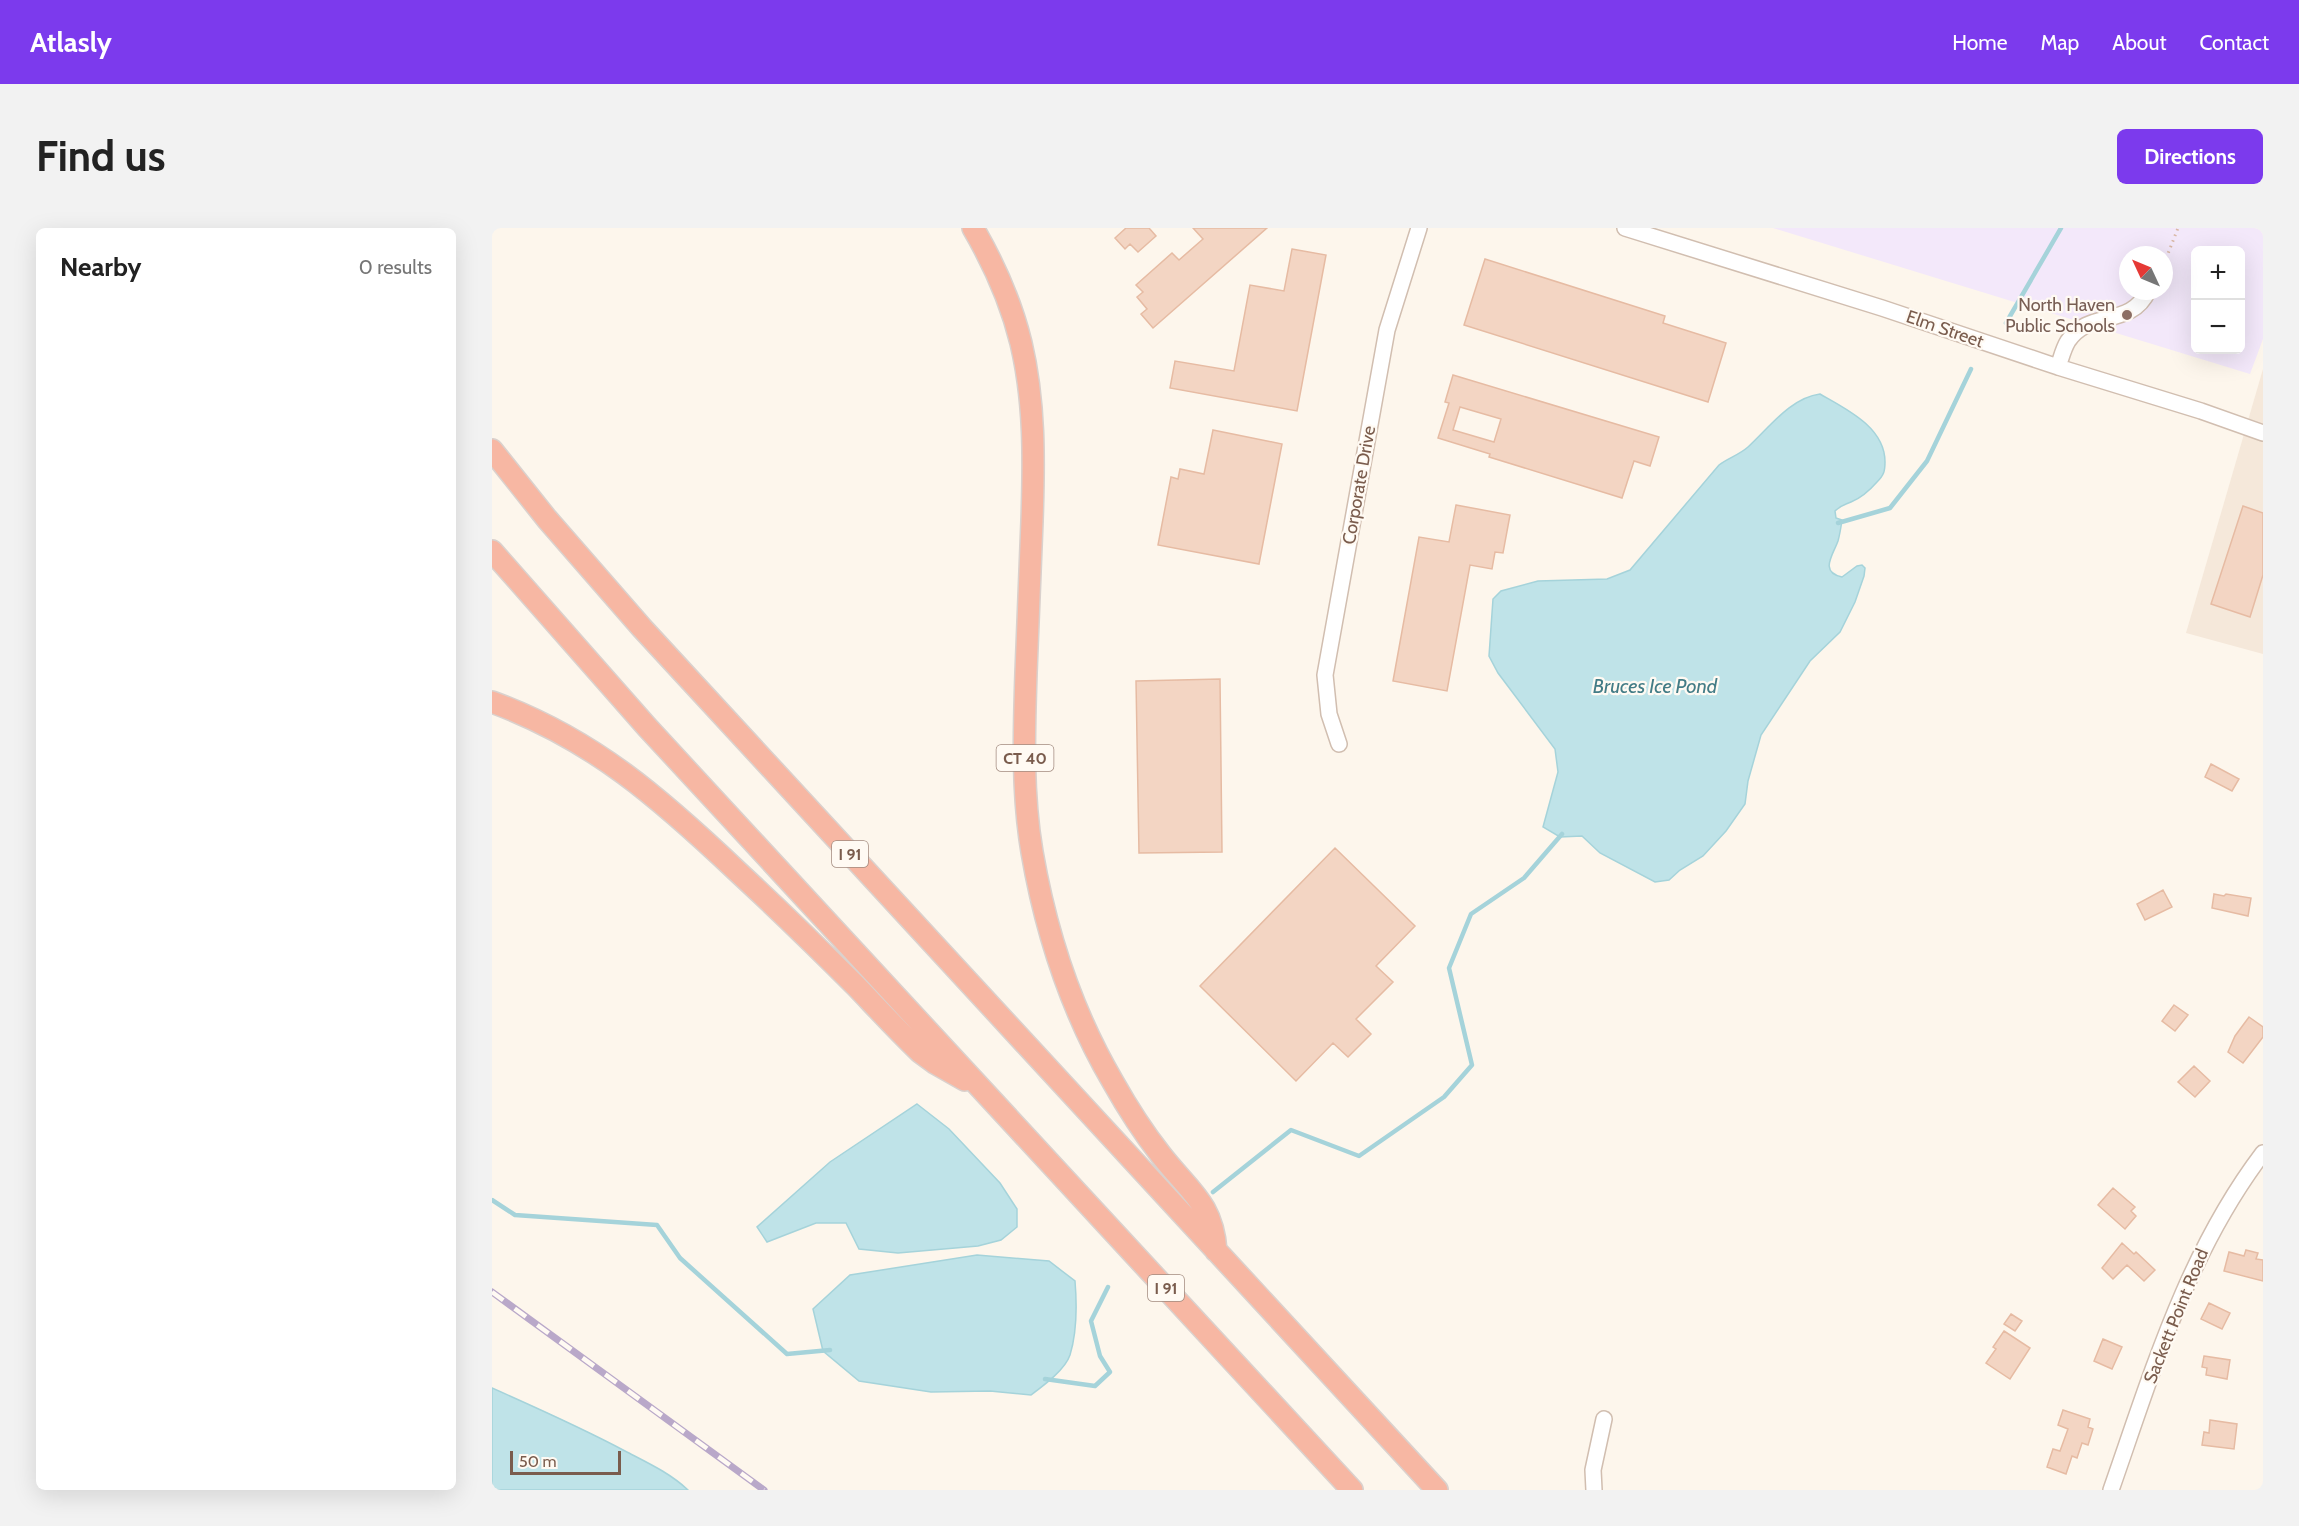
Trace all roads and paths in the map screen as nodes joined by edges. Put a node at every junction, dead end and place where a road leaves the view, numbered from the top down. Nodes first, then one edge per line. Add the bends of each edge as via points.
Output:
1 (973, 228) edge
2 (1419, 228) edge
3 (1625, 228) edge
4 (2178, 228) edge
5 (2171, 246) edge
6 (2145, 300) edge
7 (2058, 367) junction
8 (2263, 433) edge
9 (492, 450) edge
10 (492, 550) edge
11 (492, 702) edge
12 (1339, 744) dead end
13 (979, 1087) junction
14 (2263, 1153) edge
15 (1216, 1251) junction
16 (1604, 1419) dead end
17 (1352, 1490) edge
18 (1437, 1490) edge
19 (1594, 1490) edge
20 (2111, 1490) edge

1 - 15 highway, CT 40 via 1015,321 1032,408 1034,467 1024,741 1026,804 1038,885 1064,976 1089,1037 1138,1122 1206,1210
2 - 12 street, Corporate Drive via 1386,330 1325,675 1329,714
3 - 7 street, Elm Street
4 - 5 path
6 - 7 street via 2133,311 2091,322 2079,330 2068,340
7 - 8 street, Elm Street
9 - 15 highway, I 91 via 642,628
10 - 13 highway, I 91 via 647,728
11 - 13 highway via 567,735 631,777 787,918 920,1052
13 - 17 highway, I 91
14 - 20 street, Sackett Point Road via 2217,1220 2188,1280
15 - 18 highway, I 91
16 - 19 street via 1593,1470

